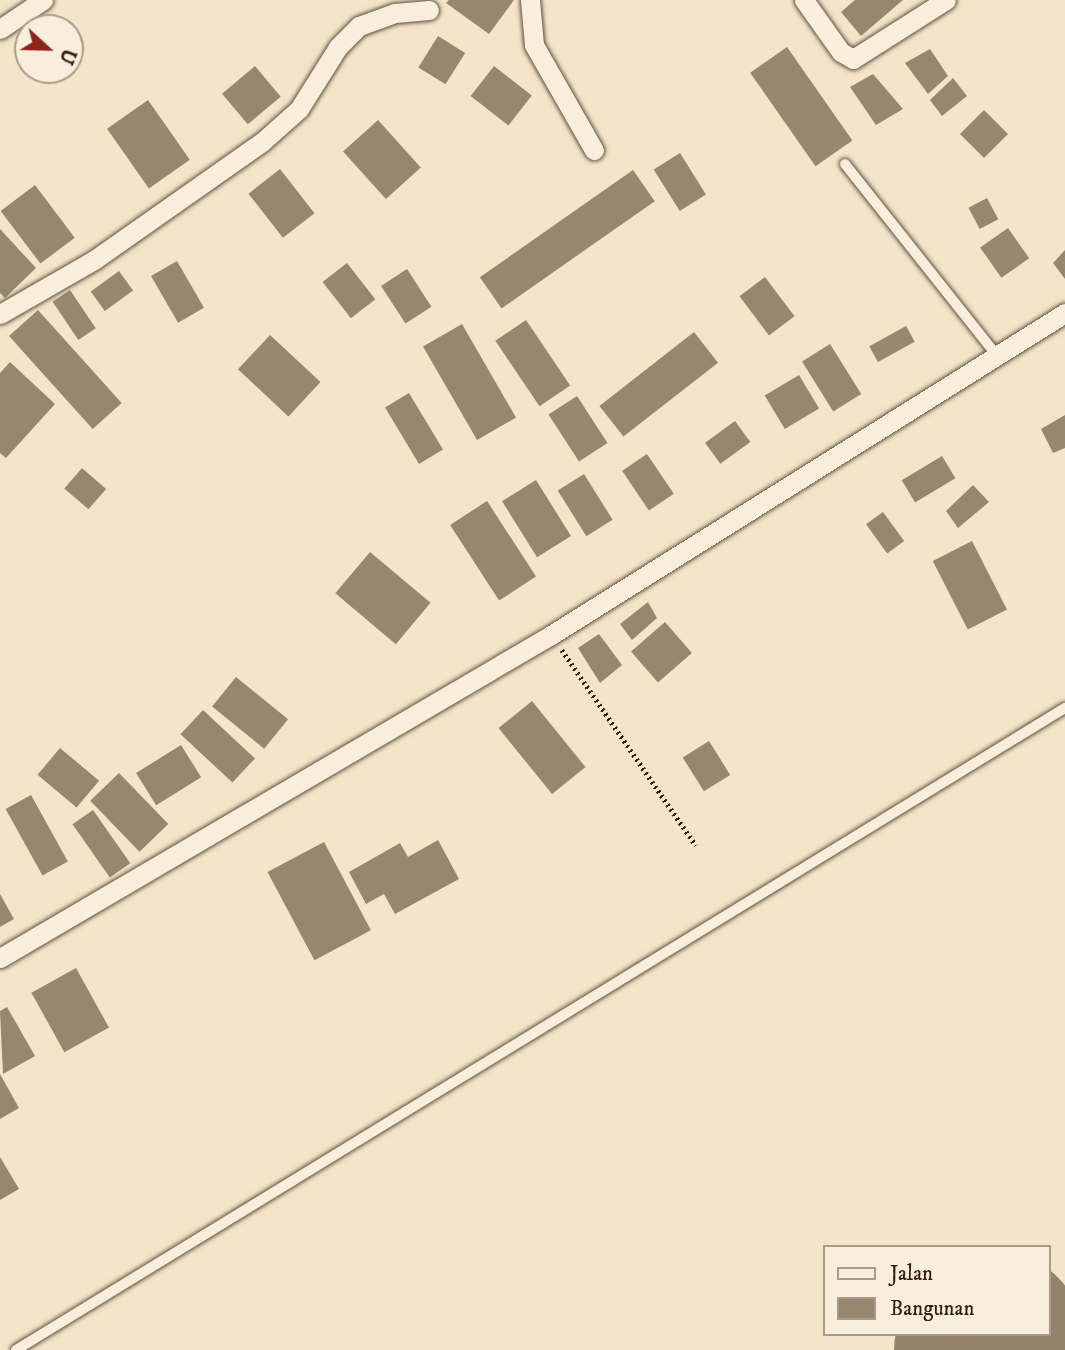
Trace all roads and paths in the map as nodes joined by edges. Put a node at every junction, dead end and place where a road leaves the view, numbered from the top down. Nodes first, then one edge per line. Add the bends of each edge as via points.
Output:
1 (43, 0) edge
2 (530, 0) edge
3 (804, 0) edge
4 (946, 0) edge
5 (429, 10) dead end
6 (0, 29) edge
7 (594, 150) dead end
8 (845, 164) dead end
9 (1065, 313) edge
10 (0, 314) edge
11 (997, 356) junction
12 (551, 635) junction
13 (1065, 708) edge
14 (696, 846) dead end
15 (0, 958) edge
16 (16, 1350) edge

1 - 6 street
2 - 7 street via 534,45
3 - 4 street via 841,52 853,58
5 - 10 street via 395,13 359,26 338,47 299,109 262,142 94,260
8 - 11 lane
9 - 11 street
11 - 12 street
12 - 14 path
12 - 15 street
13 - 16 lane

